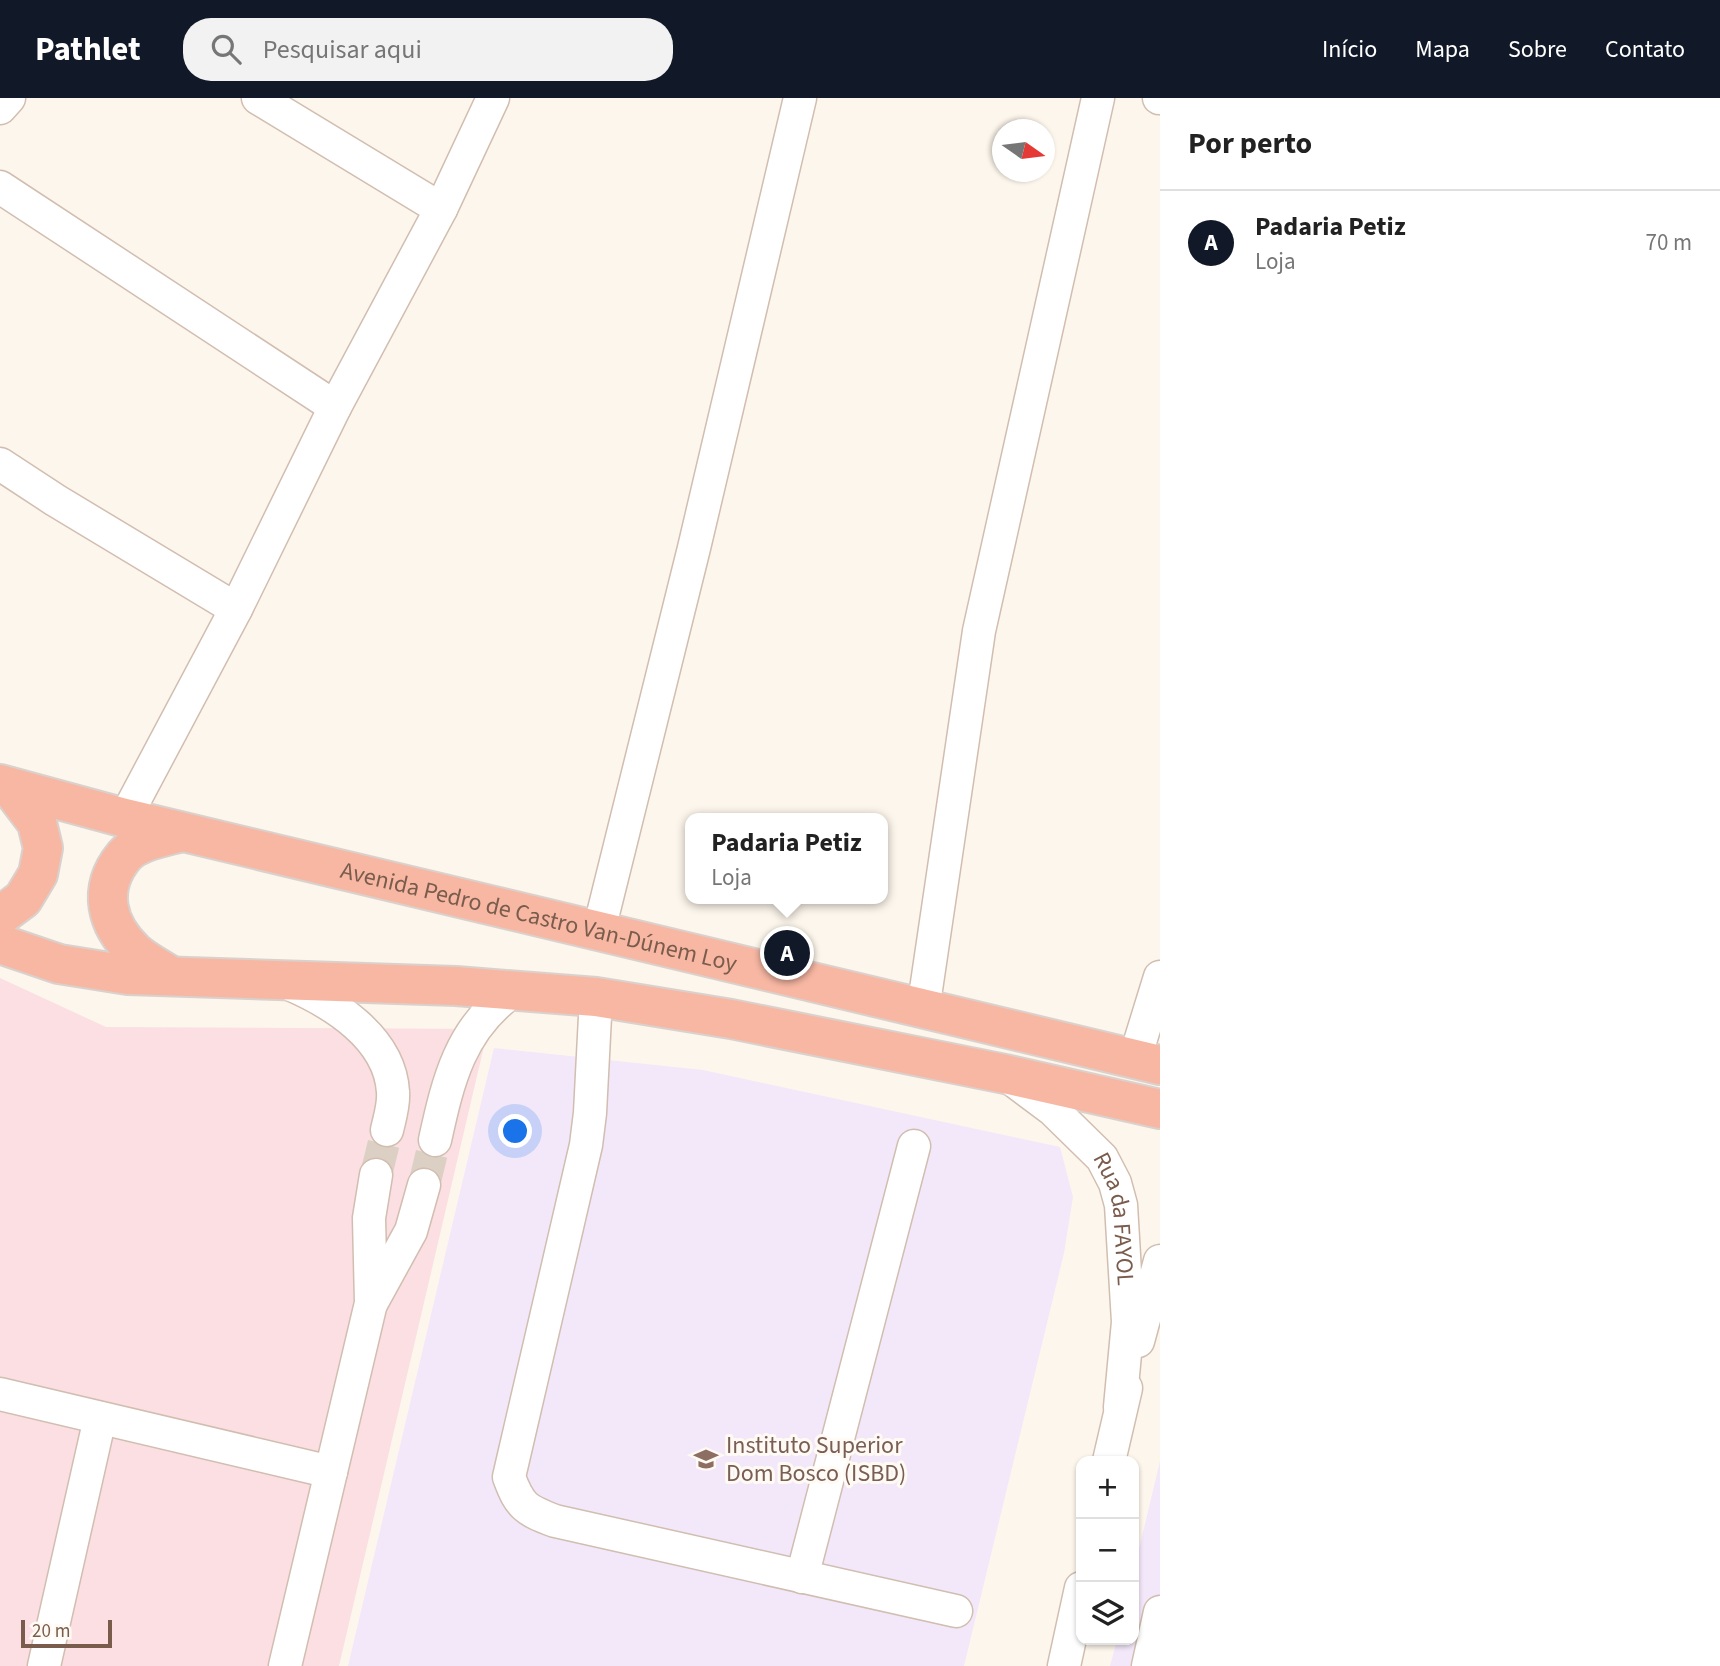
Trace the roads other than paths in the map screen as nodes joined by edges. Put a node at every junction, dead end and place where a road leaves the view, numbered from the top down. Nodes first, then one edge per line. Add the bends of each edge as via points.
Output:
1 (9, 98) edge
2 (258, 98) edge
3 (493, 98) edge
4 (800, 98) edge
5 (1098, 98) edge
6 (0, 108) edge
7 (0, 187) edge
8 (441, 209) junction
9 (335, 407) junction
10 (0, 464) edge
11 (236, 609) junction
12 (5, 785) edge
13 (125, 818) junction
14 (182, 832) junction
15 (0, 916) edge
16 (600, 930) junction
17 (0, 944) edge
18 (171, 976) junction
19 (1160, 977) edge
20 (279, 979) junction
21 (513, 991) junction
22 (596, 997) junction
23 (923, 1010) junction
24 (1147, 1062) edge
25 (1005, 1074) junction
26 (442, 1109) junction
27 (1160, 1109) edge
28 (435, 1140) tunnel mouth
29 (914, 1146) dead end
30 (376, 1175) tunnel mouth
31 (424, 1185) tunnel mouth
32 (1160, 1261) edge
33 (371, 1303) junction
34 (0, 1394) edge
35 (1120, 1407) junction
36 (100, 1418) junction
37 (1110, 1456) edge
38 (331, 1472) junction
39 (803, 1577) junction
40 (957, 1611) dead end
41 (1076, 1611) edge
42 (1160, 1612) edge
43 (44, 1666) edge
44 (285, 1666) edge
45 (1064, 1666) edge
46 (1148, 1666) edge

1 - 6 street
2 - 8 street
3 - 8 street
4 - 16 street
5 - 23 street via 979,631
7 - 9 street
8 - 9 street
9 - 11 street
10 - 11 street
11 - 13 street
12 - 13 highway, Avenida Pedro de Castro Van-Dúnem Loy
12 - 15 highway via 37,823 43,848 38,874 23,899
13 - 14 highway, Avenida Pedro de Castro Van-Dúnem Loy
14 - 16 highway, Avenida Pedro de Castro Van-Dúnem Loy
14 - 18 highway via 148,841 124,855 111,880 106,905 117,930 135,952
16 - 23 highway, Avenida Pedro de Castro Van-Dúnem Loy
17 - 18 highway via 59,964 128,975
18 - 20 highway
19 - 24 street
20 - 21 highway
20 - 26 street via 331,1005 374,1042 390,1072 390,1116 412,1126 429,1125
21 - 22 highway
21 - 26 street via 484,1016 463,1047
22 - 25 highway
22 - 39 street via 586,1145 509,1477 516,1496 529,1511 555,1521
23 - 24 highway, Avenida Pedro de Castro Van-Dúnem Loy
25 - 27 highway
25 - 35 street, Rua da FAYOL via 1053,1110 1102,1158 1115,1183 1121,1205 1128,1322
26 - 28 street
29 - 39 street
30 - 33 street via 369,1219
31 - 33 street via 411,1231
32 - 35 street, Rua da FAYOL
33 - 38 street
34 - 36 street
35 - 37 street, Rua da FAYOL
36 - 38 street
36 - 43 street
38 - 44 street
39 - 40 street
41 - 45 street
42 - 46 street

